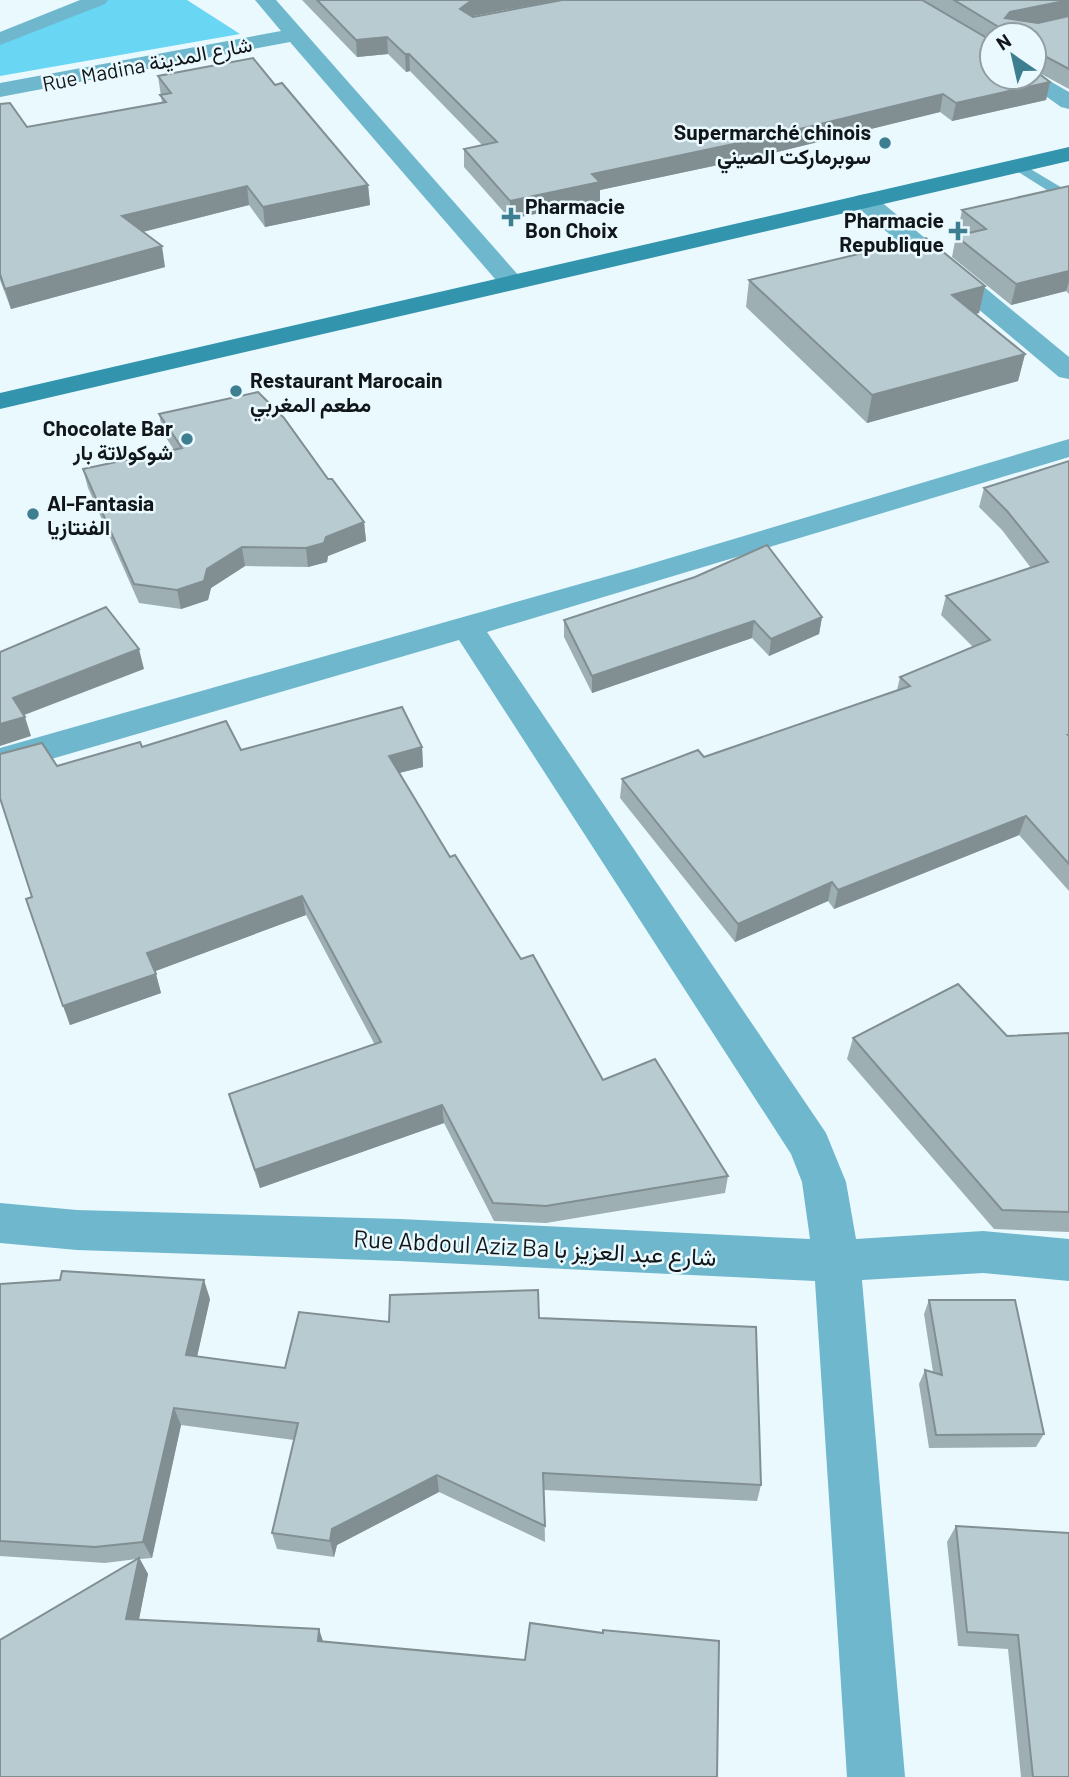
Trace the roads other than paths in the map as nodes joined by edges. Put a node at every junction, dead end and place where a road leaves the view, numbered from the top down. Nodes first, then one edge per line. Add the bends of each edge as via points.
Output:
1 (98, 0) edge
2 (265, 0) edge
3 (294, 35) junction
4 (0, 39) edge
5 (1048, 89) edge
6 (0, 90) edge
7 (1069, 102) edge
8 (1069, 154) edge
9 (1017, 165) junction
10 (1069, 199) edge
11 (864, 201) junction
12 (511, 282) junction
13 (1069, 371) edge
14 (0, 401) edge
15 (1069, 448) edge
16 (467, 627) junction
17 (0, 761) edge
18 (0, 1223) edge
19 (1069, 1260) edge
20 (837, 1261) junction
21 (876, 1777) edge

1 - 4 street
2 - 3 street
3 - 6 street, Rue Madina شارع المدينة
3 - 12 street
5 - 7 street
8 - 9 main road
9 - 10 lane
9 - 11 main road
11 - 12 main road
11 - 13 street
12 - 14 main road
15 - 16 street
16 - 17 street
16 - 20 street via 810,1146 824,1182
18 - 20 street, Rue Abdoul Aziz Ba شارع عبد العزيز با via 76,1230
19 - 20 street, Rue Abdoul Aziz Ba شارع عبد العزيز با via 983,1252
20 - 21 street

